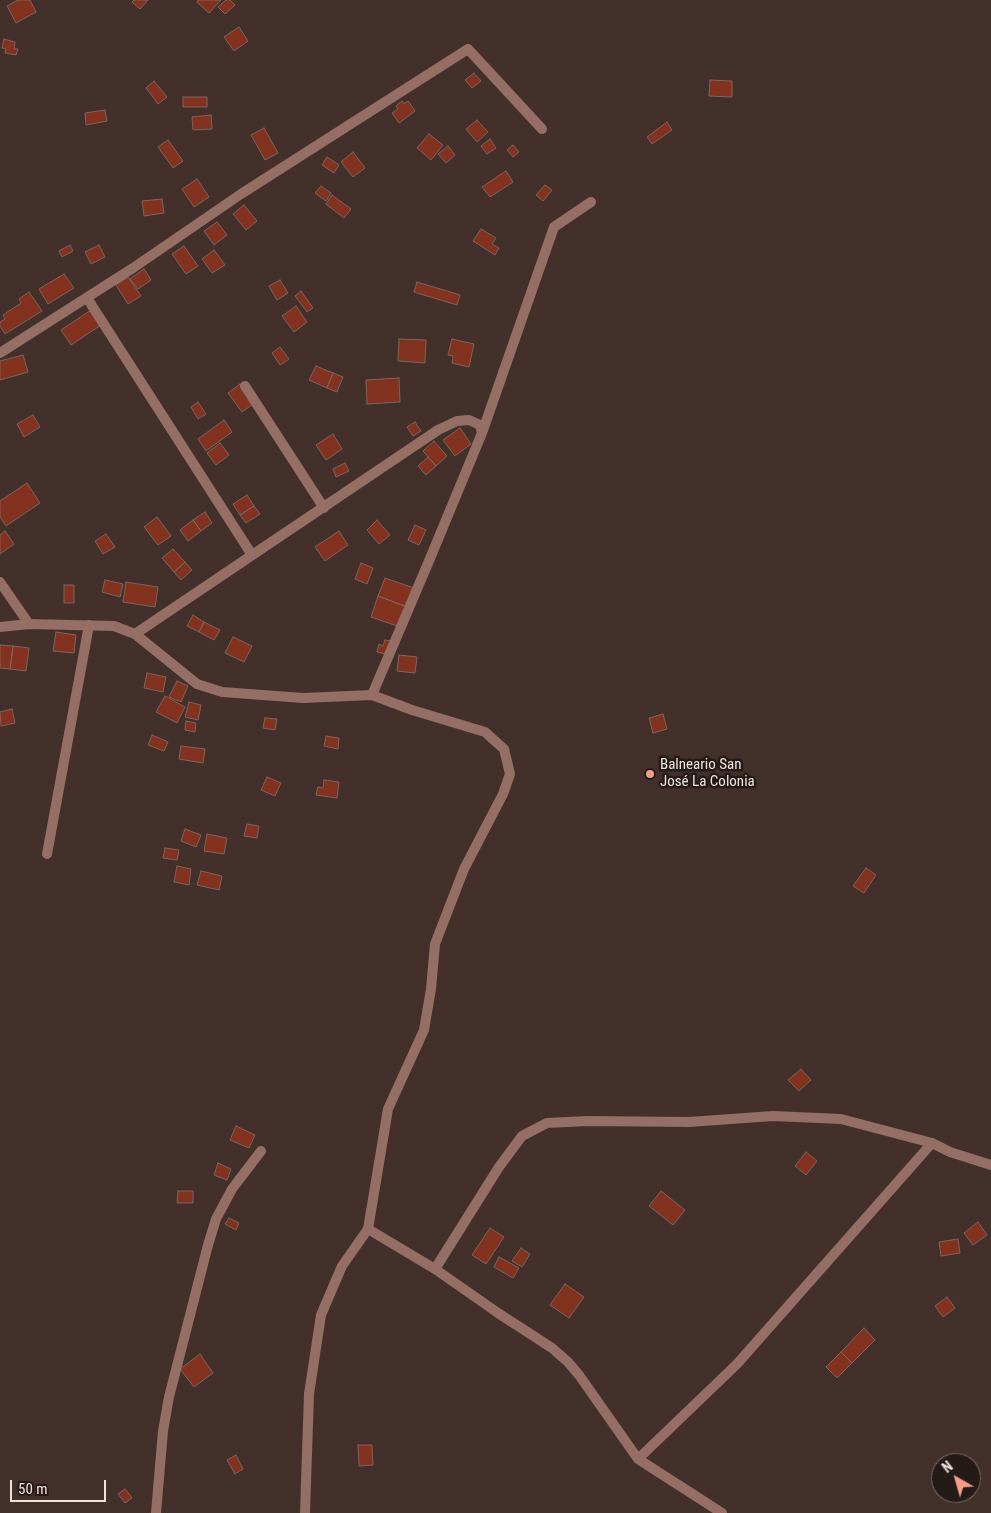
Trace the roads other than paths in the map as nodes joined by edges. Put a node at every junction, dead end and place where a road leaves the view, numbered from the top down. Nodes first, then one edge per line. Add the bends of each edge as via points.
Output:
1 (542, 129) dead end
2 (591, 202) dead end
3 (87, 298) junction
4 (0, 353) edge
5 (245, 386) dead end
6 (482, 433) junction
7 (324, 508) junction
8 (252, 555) junction
9 (0, 582) edge
10 (29, 624) junction
11 (89, 626) junction
12 (0, 627) edge
13 (135, 634) junction
14 (372, 695) junction
15 (47, 854) dead end
16 (932, 1143) junction
17 (261, 1151) dead end
18 (991, 1165) edge
19 (368, 1229) junction
20 (435, 1269) junction
21 (638, 1459) junction
22 (156, 1513) edge
23 (305, 1513) edge
24 (722, 1513) edge

1 - 3 street via 468,49 241,194
2 - 6 street via 554,227
3 - 4 street
3 - 8 street
5 - 7 street
6 - 7 street via 480,425 469,420 457,421 438,430
6 - 14 street
7 - 8 street
8 - 13 street
9 - 10 street
10 - 11 street
10 - 12 street
11 - 13 street via 114,626
11 - 15 street
13 - 14 street via 197,684 222,692 303,698
14 - 19 street via 486,732 504,749 510,774 464,869 434,944 424,1030 388,1109
16 - 18 street
16 - 20 street via 841,1119 772,1116 689,1122 547,1123 522,1136
16 - 21 street via 737,1364
17 - 22 street via 232,1189 216,1219 208,1245 162,1430
19 - 20 street
19 - 23 street via 342,1266 322,1315 309,1394
20 - 21 street via 568,1362
21 - 24 street

